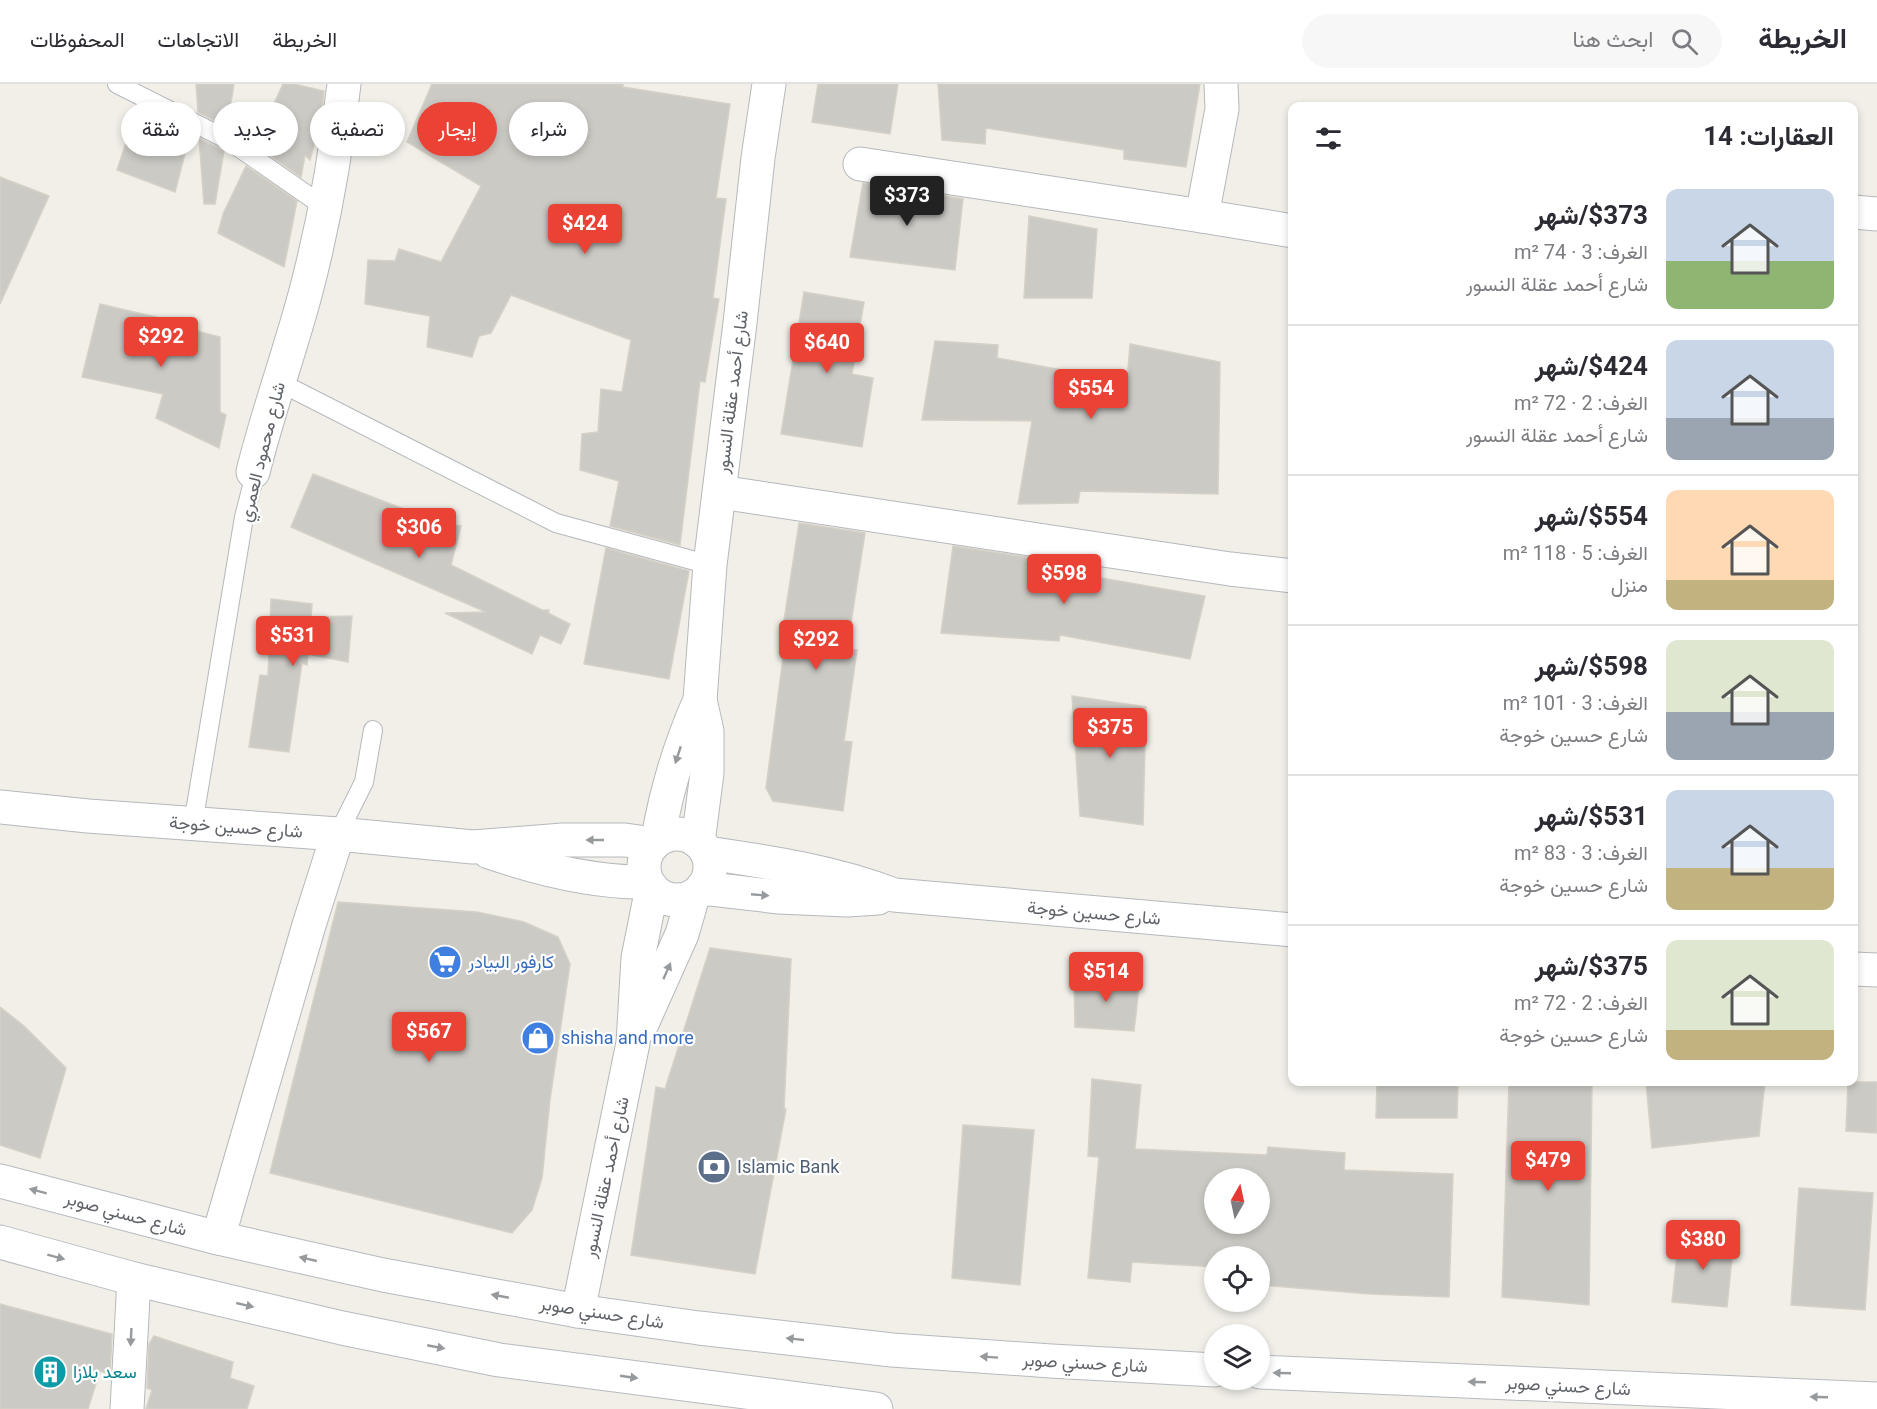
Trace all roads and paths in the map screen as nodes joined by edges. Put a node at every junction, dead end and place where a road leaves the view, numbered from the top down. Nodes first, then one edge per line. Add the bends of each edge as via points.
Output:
1 (117, 84) edge
2 (344, 84) edge
3 (769, 84) edge
4 (1221, 84) edge
5 (860, 164) dead end
6 (326, 208) junction
7 (1858, 212) edge
8 (1877, 214) edge
9 (1202, 216) junction
10 (1288, 230) edge
11 (279, 382) junction
12 (253, 472) joint
13 (720, 492) junction
14 (710, 565) junction
15 (1288, 575) edge
16 (700, 700) junction
17 (373, 730) dead end
18 (0, 807) edge
19 (193, 824) junction
20 (338, 834) junction
21 (656, 842) junction
22 (473, 847) junction
23 (703, 847) junction
24 (649, 885) junction
25 (697, 892) junction
26 (894, 895) junction
27 (1288, 930) edge
28 (1858, 969) edge
29 (1877, 970) edge
30 (633, 1043) junction
31 (0, 1180) edge
32 (218, 1238) junction
33 (0, 1242) edge
34 (134, 1279) junction
35 (578, 1311) junction
36 (1204, 1369) edge
37 (1270, 1372) edge
38 (1877, 1399) edge
39 (127, 1409) edge
40 (876, 1409) edge

1 - 6 lane via 228,140
2 - 6 street, شارع محمود العمري
3 - 13 street, شارع أحمد عقلة النسور
4 - 9 street via 1222,109
5 - 9 street
6 - 11 street, شارع محمود العمري
7 - 8 street
9 - 10 street
11 - 12 street, شارع محمود العمري
11 - 14 lane via 556,523
12 - 19 lane, شارع محمود العمري
13 - 14 street, شارع أحمد عقلة النسور
13 - 15 street
14 - 16 street, شارع أحمد عقلة النسور
16 -> 21 street, شارع أحمد عقلة النسور via 671,777
16 - 23 street, شارع أحمد عقلة النسور via 707,731
17 - 20 lane via 363,782
18 - 19 street, شارع حسين خوجة
19 - 20 street, شارع حسين خوجة
20 - 22 street, شارع حسين خوجة
20 - 32 street
21 -> 22 street, شارع حسين خوجة via 563,840
21 - 23 street via 679,834 689,836
21 - 24 street via 644,862
22 - 24 street, شارع حسين خوجة via 553,870
23 - 25 street via 710,865 708,877
23 - 26 street, شارع حسين خوجة via 873,886
24 - 25 street via 671,899
24 - 30 street, شارع أحمد عقلة النسور via 638,958
25 -> 26 street, شارع حسين خوجة via 848,900
30 -> 25 street, شارع أحمد عقلة النسور
26 - 27 street, شارع حسين خوجة
28 - 29 street
30 - 35 street, شارع أحمد عقلة النسور
32 -> 31 street, شارع حسني صوبر
35 -> 32 street, شارع حسني صوبر via 383,1275
33 -> 34 street
34 -> 39 street
34 -> 40 street via 499,1360
36 -> 35 street, شارع حسني صوبر via 892,1350
38 -> 37 street, شارع حسني صوبر

